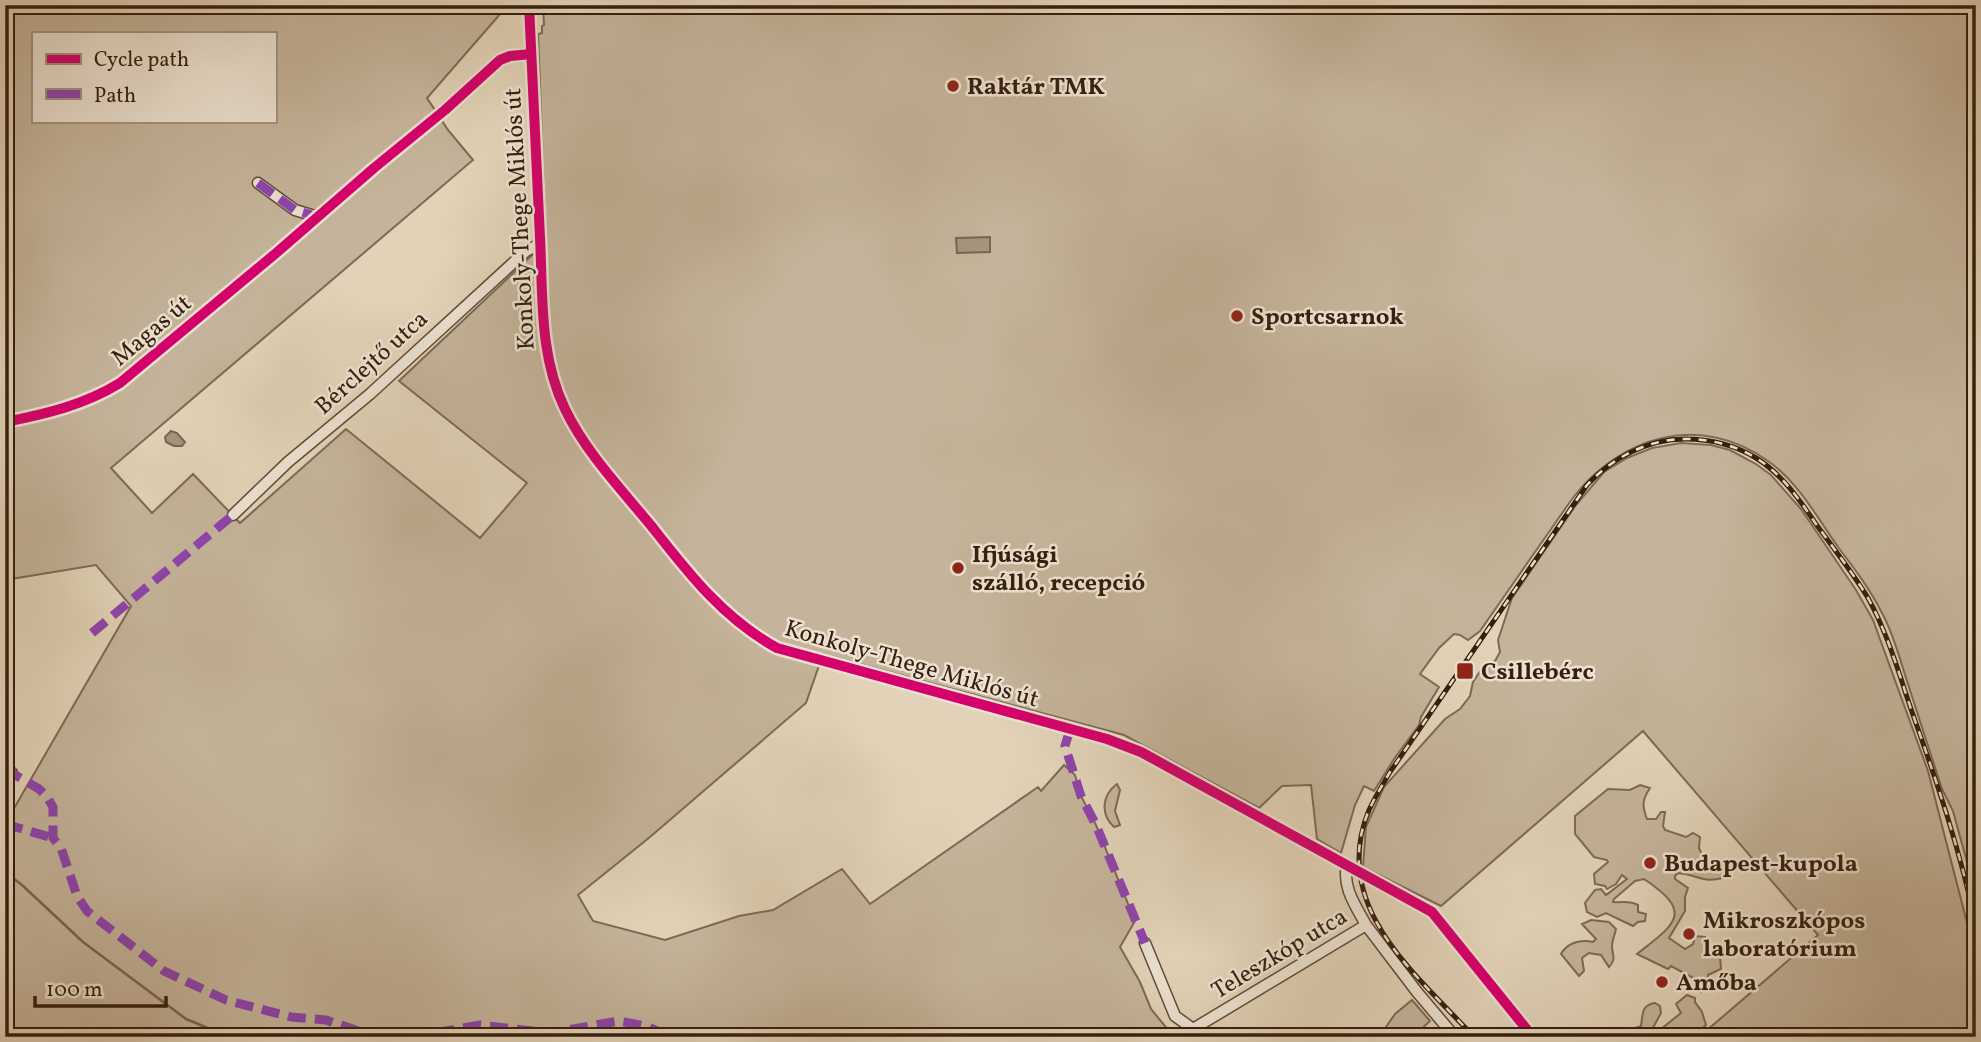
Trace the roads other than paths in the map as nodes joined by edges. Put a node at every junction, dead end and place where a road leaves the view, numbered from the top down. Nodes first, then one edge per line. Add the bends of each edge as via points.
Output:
1 (529, 5) edge
2 (531, 54) junction
3 (258, 183) dead end
4 (300, 212) junction
5 (318, 217) junction
6 (302, 230) junction
7 (540, 244) junction
8 (5, 422) edge
9 (233, 515) dead end
10 (1347, 865) junction
11 (1366, 925) junction
12 (1145, 943) dead end
13 (1455, 1037) edge
14 (1533, 1037) edge

1 - 2 street, Konkoly-Thege Miklós út
2 - 5 street, Magas út via 500,60
2 - 7 street, Konkoly-Thege Miklós út
3 - 4 street
4 - 5 street
4 - 6 street
5 - 6 street, Magas út
6 - 8 street, Magas út via 120,383 51,413
7 - 9 street, Bérclejtő utca via 526,251
7 - 10 street, Konkoly-Thege Miklós út via 545,345 565,409 586,444 687,570 738,623 797,655 1127,746
10 - 11 street, Teleszkóp utca via 1349,891
10 - 14 street, Konkoly-Thege Miklós út via 1436,915
11 - 12 street, Teleszkóp utca via 1193,1029 1175,1016
11 - 13 street

